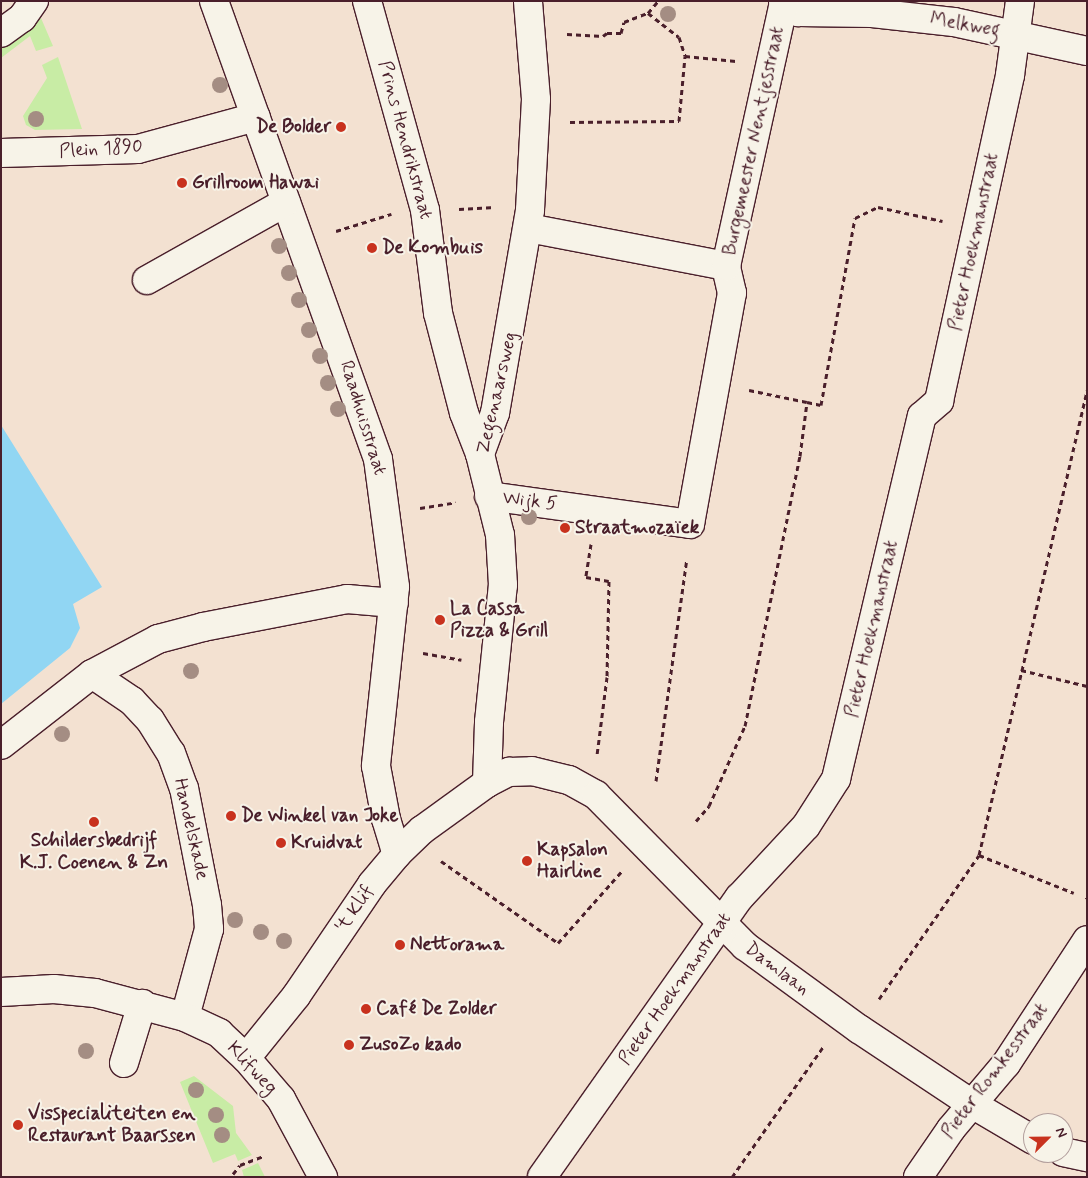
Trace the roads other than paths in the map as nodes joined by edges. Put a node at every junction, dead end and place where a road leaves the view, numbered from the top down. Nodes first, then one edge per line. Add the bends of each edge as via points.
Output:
1 (34, 1) edge
2 (214, 1) edge
3 (367, 1) edge
4 (528, 1) edge
5 (1020, 1) edge
6 (784, 2) edge
7 (1, 33) edge
8 (1016, 35) junction
9 (1087, 51) edge
10 (256, 117) junction
11 (1, 154) edge
12 (286, 202) junction
13 (528, 228) junction
14 (726, 266) junction
15 (147, 280) dead end
16 (480, 454) junction
17 (489, 496) junction
18 (690, 524) joint
19 (394, 603) junction
20 (92, 674) junction
21 (1, 745) edge
22 (487, 783) junction
23 (397, 854) junction
24 (721, 922) junction
25 (1087, 940) edge
26 (1, 992) edge
27 (142, 1004) junction
28 (184, 1017) junction
29 (246, 1058) junction
30 (124, 1063) dead end
31 (972, 1104) junction
32 (1023, 1134) edge
33 (1073, 1154) edge
34 (1087, 1157) edge
35 (323, 1177) edge
36 (542, 1177) edge
37 (918, 1177) edge

1 - 7 street via 22,18
2 - 10 street, Raadhuisstraat
3 - 16 street, Prins Hendrikstraat via 425,210 438,313 464,413
4 - 13 street, Zegenaarsweg via 536,122
5 - 8 street, Pieter Hoekmanstraat
6 - 8 street, Melkweg via 798,12 892,15 981,26
6 - 14 street, Burgemeester Nentjesstraat
8 - 9 street, Melkweg
8 - 24 street, Pieter Hoekmanstraat via 941,395 939,401 922,416 842,760 817,812
10 - 11 street, Plein 1890 via 138,149
10 - 12 street, Raadhuisstraat
12 - 15 street
12 - 19 street, Raadhuisstraat via 378,458 394,562
13 - 14 street
13 - 16 street, Zegenaarsweg via 495,413
14 - 18 street, Burgemeester Nentjesstraat via 732,293
16 - 17 street, Zegenaarsweg
17 - 18 street, Wijk 5
17 - 22 street, Zegenaarsweg via 500,536 503,585
19 - 20 street via 347,599 203,626 158,639
19 - 23 street, Raadhuisstraat via 376,766 386,819
20 - 21 street
20 - 28 street, Handelskade via 132,701 150,720 171,753 184,788 209,929
22 - 23 street, 't Klif via 422,830
22 - 24 street, Damlaan via 509,772 532,770 586,788 622,818
23 - 29 street, 't Klif via 372,884 296,996
24 - 31 street, Damlaan via 745,946 836,1012
24 - 36 street, Pieter Hoekmanstraat via 704,951
25 - 31 street, Pieter Romkesstraat via 1006,1064
26 - 27 street, Klifweg via 54,989 94,993
27 - 28 street, Klifweg
27 - 30 street
28 - 29 street, Klifweg via 219,1034
29 - 35 street, Klifweg via 281,1099
31 - 32 street, Damlaan
31 - 37 street, Pieter Romkesstraat
33 - 34 street

